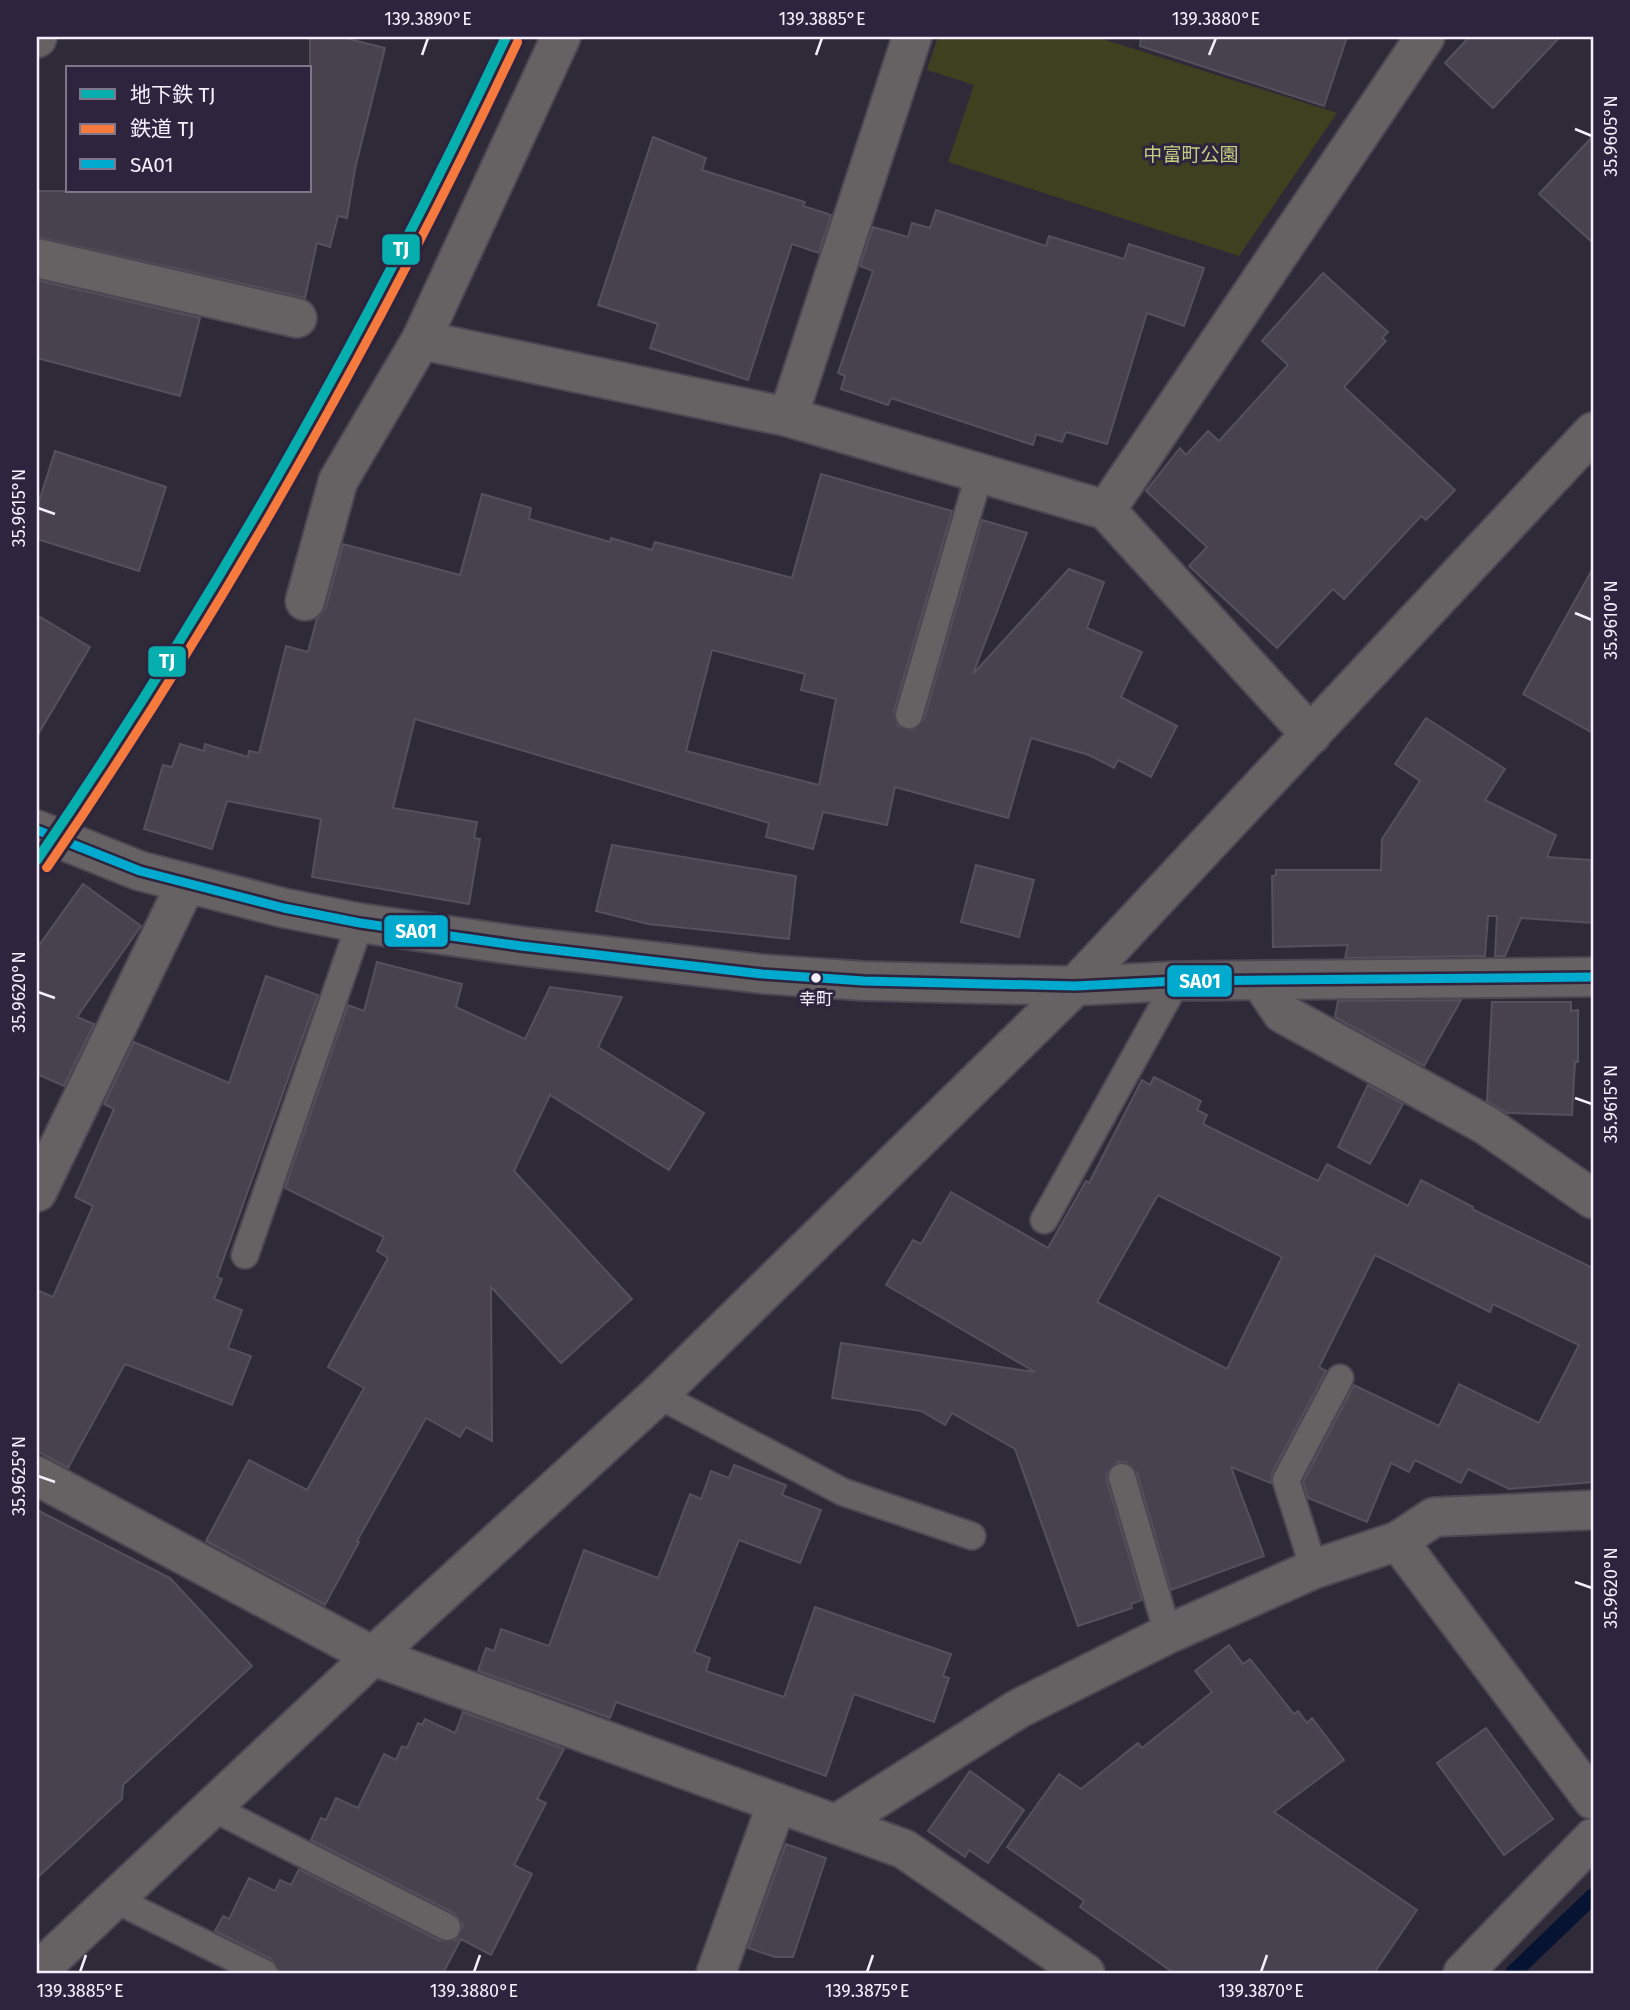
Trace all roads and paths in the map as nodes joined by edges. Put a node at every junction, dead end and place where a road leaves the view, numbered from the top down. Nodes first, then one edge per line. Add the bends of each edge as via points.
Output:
1 (561, 37) edge
2 (912, 37) edge
3 (1425, 37) edge
4 (37, 258) edge
5 (297, 318) dead end
6 (421, 340) junction
7 (788, 417) junction
8 (1586, 451) edge
9 (979, 475) junction
10 (1106, 510) junction
11 (305, 601) dead end
12 (909, 715) dead end
13 (1311, 735) junction
14 (37, 830) edge
15 (186, 884) junction
16 (360, 923) junction
17 (1593, 977) edge
18 (1177, 981) junction
19 (1261, 982) junction
20 (1075, 986) junction
21 (37, 1192) edge
22 (1593, 1199) edge
23 (1044, 1220) dead end
24 (245, 1255) dead end
25 (1340, 1378) dead end
26 (658, 1395) junction
27 (37, 1476) edge
28 (1122, 1477) dead end
29 (1593, 1510) edge
30 (972, 1536) dead end
31 (1398, 1541) junction
32 (1314, 1569) junction
33 (1168, 1634) junction
34 (373, 1656) junction
35 (1593, 1800) edge
36 (777, 1803) junction
37 (211, 1807) junction
38 (836, 1824) junction
39 (1593, 1838) edge
40 (114, 1899) junction
41 (447, 1927) dead end
42 (1041, 1961) edge
43 (47, 1969) edge
44 (264, 1973) edge
45 (716, 1973) edge
46 (1085, 1973) edge
47 (1463, 1973) edge

1 - 6 street
2 - 7 street
3 - 10 street
4 - 5 street
6 - 7 street
6 - 11 street via 338,481
7 - 9 street
8 - 13 street
9 - 10 street
9 - 12 lane
10 - 13 street
13 - 20 street
14 - 15 street via 139,871
15 - 16 street
15 - 21 street
16 - 20 street via 762,974
16 - 24 lane
17 - 19 street
18 - 19 street
18 - 20 street
18 - 23 lane
19 - 22 street via 1282,1013 1486,1125
20 - 26 street
25 - 32 lane via 1286,1480
26 - 30 lane via 842,1492
26 - 34 street
27 - 34 street
28 - 33 lane
29 - 31 street via 1434,1517
31 - 32 street
31 - 35 street
32 - 33 street
33 - 38 street via 1018,1709
34 - 36 street
34 - 37 street
36 - 38 street
36 - 45 street
37 - 40 street
37 - 41 lane
38 - 42 street via 904,1849
39 - 47 street
40 - 43 street
40 - 44 lane
42 - 46 street

